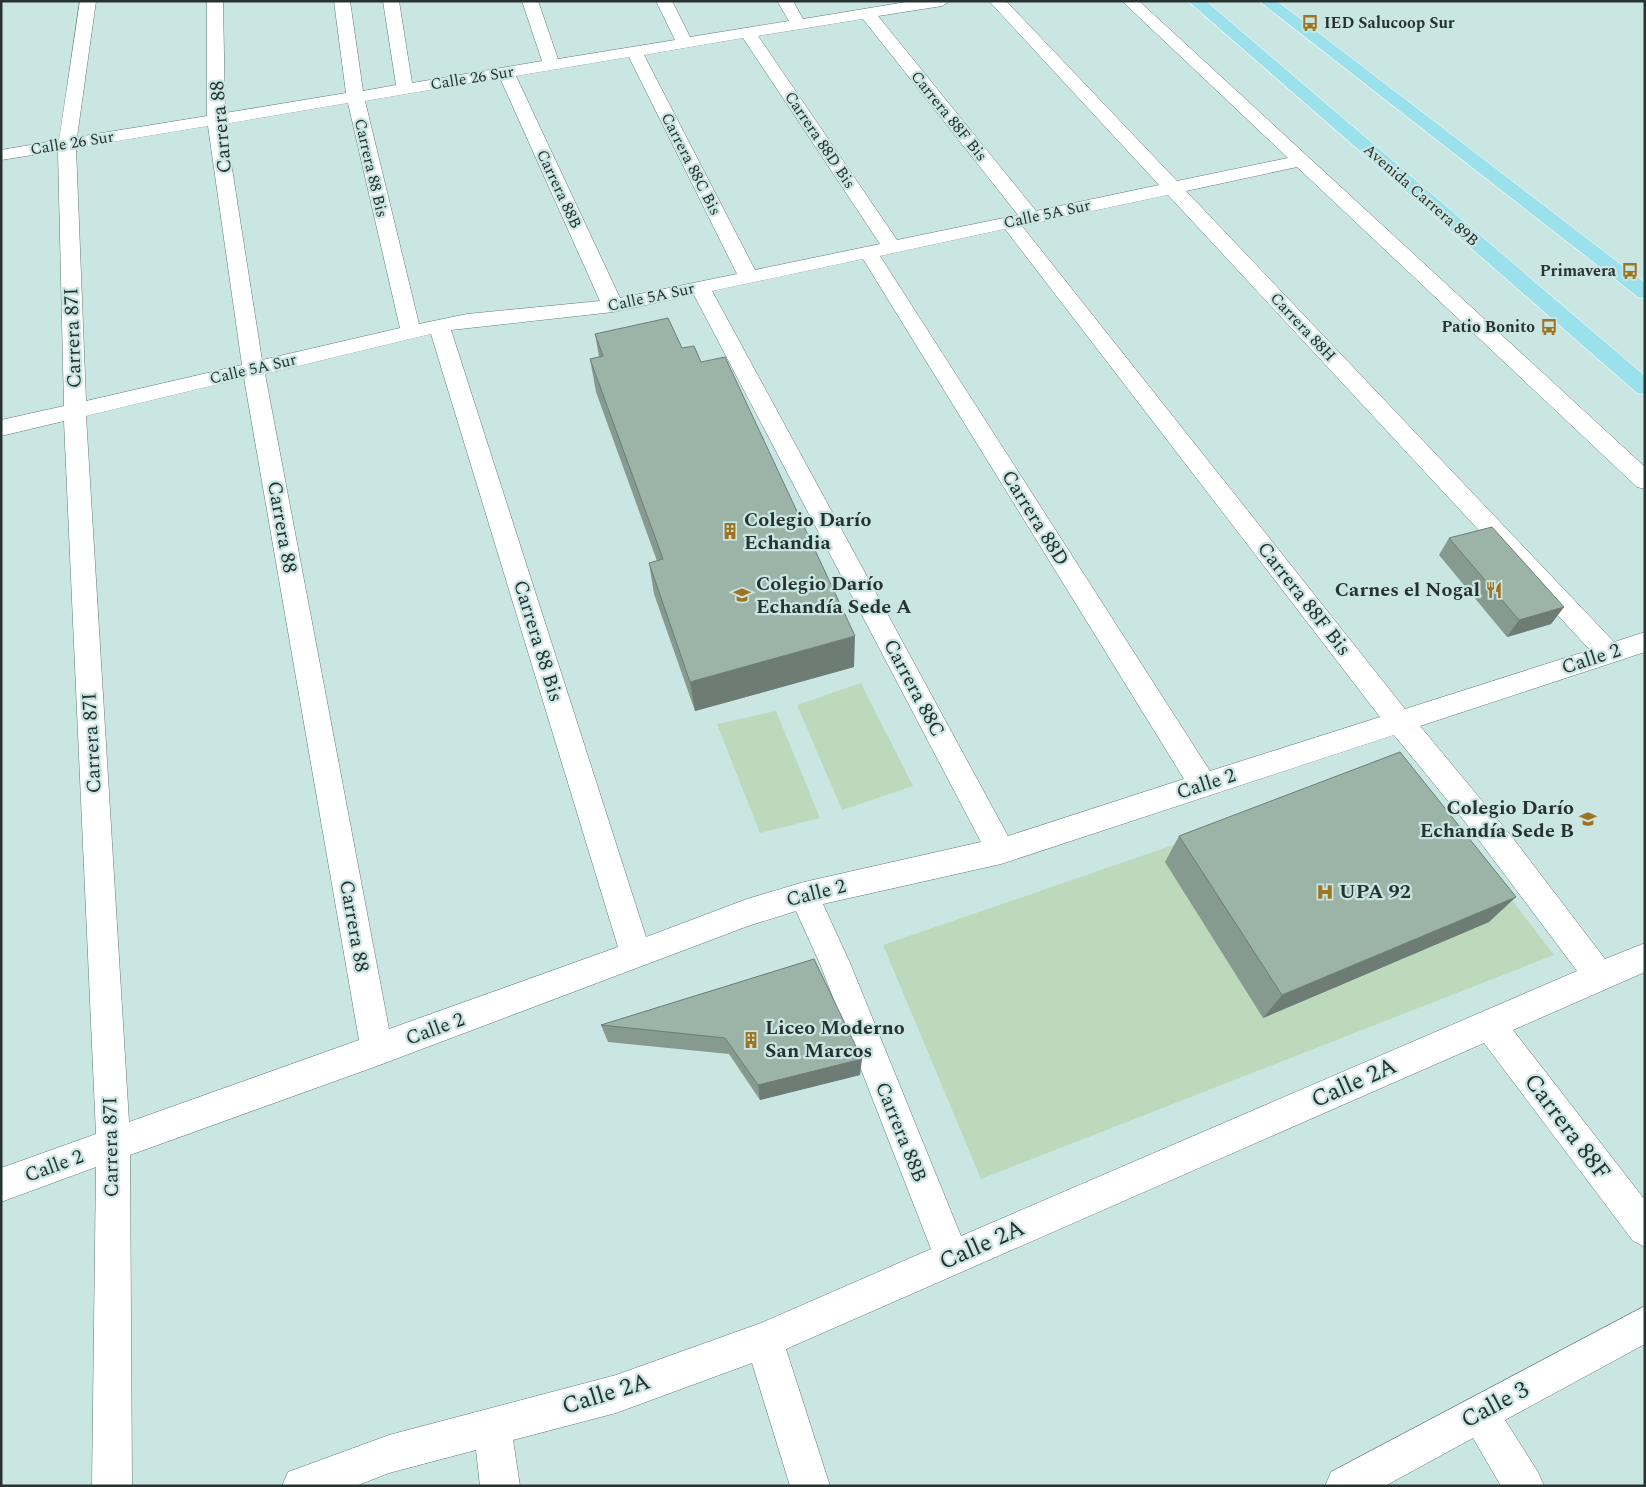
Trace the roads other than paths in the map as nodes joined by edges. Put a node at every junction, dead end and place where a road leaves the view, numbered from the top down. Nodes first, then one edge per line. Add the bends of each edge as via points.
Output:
1 (88, 1) edge
2 (215, 1) edge
3 (342, 1) edge
4 (391, 1) edge
5 (530, 1) edge
6 (664, 1) edge
7 (785, 1) edge
8 (942, 1) edge
9 (997, 1) edge
10 (1130, 1) edge
11 (1196, 1) edge
12 (1267, 1) edge
13 (867, 14) junction
14 (799, 25) junction
15 (748, 33) junction
16 (684, 43) junction
17 (634, 52) junction
18 (552, 65) junction
19 (506, 72) junction
20 (405, 89) junction
21 (355, 97) junction
22 (216, 120) junction
23 (67, 144) junction
24 (1, 155) edge
25 (1301, 160) junction
26 (1172, 188) junction
27 (1020, 220) junction
28 (892, 247) junction
29 (868, 252) junction
30 (749, 277) junction
31 (700, 287) junction
32 (1645, 293) edge
33 (613, 306) junction
34 (439, 326) junction
35 (411, 332) junction
36 (253, 369) junction
37 (1645, 388) edge
38 (76, 410) junction
39 (1, 428) edge
40 (1645, 481) edge
41 (1645, 642) edge
42 (1609, 653) junction
43 (1400, 721) junction
44 (1203, 785) junction
45 (1001, 851) junction
46 (804, 894) junction
47 (636, 955) junction
48 (1645, 957) edge
49 (1599, 976) junction
50 (1489, 1024) junction
51 (377, 1050) junction
52 (113, 1145) junction
53 (1, 1185) edge
54 (1645, 1229) edge
55 (952, 1258) junction
56 (1645, 1324) edge
57 (764, 1340) junction
58 (1479, 1413) junction
59 (492, 1426) junction
60 (112, 1486) edge
61 (302, 1486) edge
62 (500, 1486) edge
63 (810, 1486) edge
64 (1345, 1486) edge
65 (1524, 1486) edge

1 - 23 street, Carrera 87I
2 - 22 street, Carrera 88
3 - 21 street, Carrera 88 Bis
4 - 20 street
5 - 18 street
6 - 16 street
7 - 14 street
8 - 13 street, Calle 26 Sur
9 - 26 street, Carrera 88H
10 - 25 street
11 - 37 main road, Avenida Carrera 89B
12 - 32 main road
13 - 14 street, Calle 26 Sur
13 - 27 street, Carrera 88F Bis
14 - 15 street, Calle 26 Sur
15 - 16 street, Calle 26 Sur
15 - 28 street, Carrera 88D Bis
16 - 17 street, Calle 26 Sur
17 - 18 street, Calle 26 Sur
17 - 30 street, Carrera 88C Bis
18 - 19 street, Calle 26 Sur
19 - 20 street, Calle 26 Sur
19 - 33 street, Carrera 88B
20 - 21 street, Calle 26 Sur
21 - 22 street, Calle 26 Sur
21 - 35 street, Carrera 88 Bis
22 - 23 street, Calle 26 Sur
22 - 36 street, Carrera 88
23 - 24 street, Calle 26 Sur
23 - 38 street, Carrera 87I
25 - 26 street, Calle 5A Sur
25 - 40 street
26 - 27 street, Calle 5A Sur
26 - 42 street, Carrera 88H
27 - 28 street, Calle 5A Sur
27 - 43 street, Carrera 88F Bis
28 - 29 street, Calle 5A Sur
29 - 30 street, Calle 5A Sur
29 - 44 street, Carrera 88D
30 - 31 street, Calle 5A Sur
31 - 33 street, Calle 5A Sur
31 - 45 street, Carrera 88C
33 - 34 street, Calle 5A Sur
34 - 35 street, Calle 5A Sur
34 - 47 street, Carrera 88 Bis
35 - 36 street, Calle 5A Sur
36 - 38 street, Calle 5A Sur
36 - 51 street, Carrera 88
38 - 39 street, Calle 5A Sur
38 - 52 street, Carrera 87I
41 - 42 street, Calle 2
42 - 43 street, Calle 2
43 - 44 street, Calle 2
43 - 49 street, Carrera 88F Bis
44 - 45 street, Calle 2
45 - 46 street, Calle 2
46 - 47 street, Calle 2
46 - 55 street, Carrera 88B via 835,963
47 - 51 street, Calle 2
48 - 49 street, Calle 2A
49 - 50 street, Calle 2A
50 - 54 street, Carrera 88F
50 - 55 street, Calle 2A
51 - 52 street, Calle 2
52 - 53 street, Calle 2
52 - 60 street, Carrera 87I
55 - 57 street, Calle 2A
56 - 58 street, Calle 3
57 - 59 street, Calle 2A via 616,1394
57 - 63 street
58 - 64 street, Calle 3
58 - 65 street
59 - 61 street, Calle 2A via 389,1454
59 - 62 street

